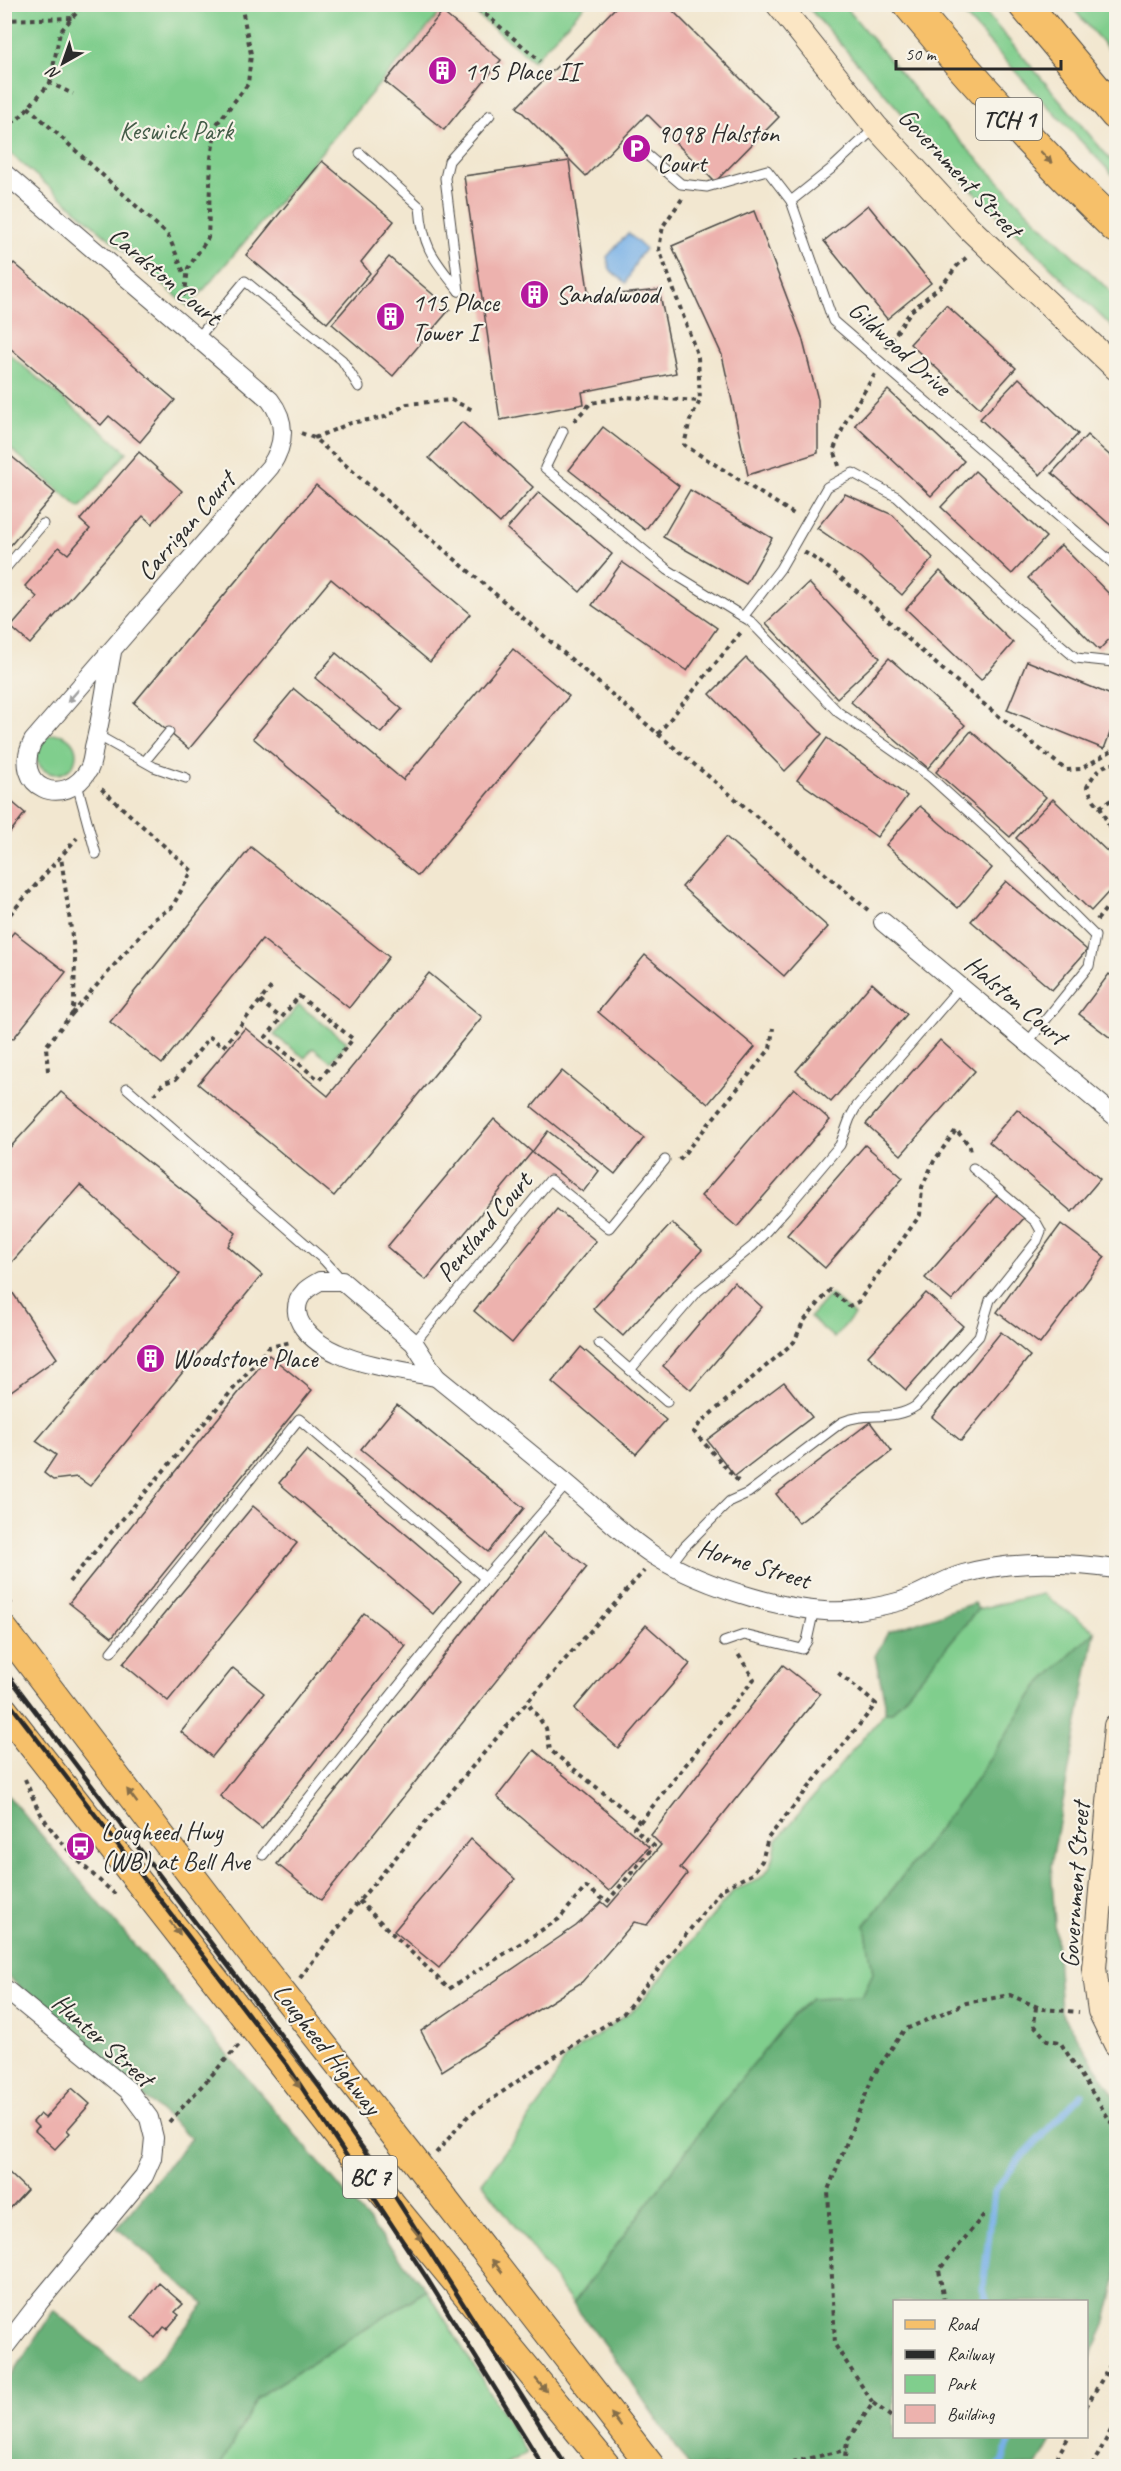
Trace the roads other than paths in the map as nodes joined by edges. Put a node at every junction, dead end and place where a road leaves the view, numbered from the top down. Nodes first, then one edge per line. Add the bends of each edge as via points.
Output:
1 (778, 4) edge
2 (909, 4) edge
3 (1024, 4) edge
4 (1116, 114) edge
5 (490, 115) dead end
6 (876, 127) junction
7 (641, 150) dead end
8 (360, 153) dead end
9 (4, 174) edge
10 (791, 201) junction
11 (1116, 227) edge
12 (198, 338) junction
13 (1116, 368) edge
14 (359, 387) dead end
15 (283, 425) joint
16 (563, 431) dead end
17 (44, 524) dead end
18 (1116, 566) edge
19 (4, 570) edge
20 (743, 617) junction
21 (112, 652) junction
22 (1116, 659) edge
23 (169, 732) dead end
24 (97, 735) junction
25 (145, 761) junction
26 (186, 778) dead end
27 (85, 783) junction
28 (96, 854) dead end
29 (884, 922) road end
30 (960, 987) junction
31 (1027, 1043) junction
32 (127, 1088) dead end
33 (1116, 1117) edge
34 (665, 1160) road end
35 (973, 1168) road end
36 (342, 1281) junction
37 (414, 1343) junction
38 (599, 1343) dead end
39 (630, 1370) junction
40 (436, 1377) junction
41 (667, 1402) dead end
42 (567, 1484) junction
43 (663, 1560) junction
44 (1116, 1569) edge
45 (485, 1578) junction
46 (814, 1609) junction
47 (727, 1641) road end
48 (9, 1646) edge
49 (111, 1652) dead end
50 (4, 1710) edge
51 (1116, 1726) edge
52 (263, 1855) dead end
53 (4, 1988) edge
54 (1116, 2044) edge
55 (4, 2348) edge
56 (607, 2466) edge
57 (651, 2466) edge

1 - 6 street, Government Street
2 -> 11 highway, TCH 1 via 995,104
3 - 4 highway
5 - 8 lane via 449,161 445,178 459,291 430,255 422,232 420,207
6 - 10 lane
6 - 13 street, Government Street via 969,228
7 - 10 lane, Gildwood Drive via 681,184 707,187 767,170
9 - 12 street, Cardston Court
10 - 18 lane, Gildwood Drive via 833,321
12 - 14 lane via 245,281 342,360
12 - 15 street, Cardston Court via 270,400
15 - 21 street, Carrigan Court via 281,447 270,466
16 - 20 lane via 545,468 668,570
17 - 19 lane
20 - 22 lane via 780,569 827,487 853,473 897,497 1077,658 1113,662
20 - 31 lane via 838,712 929,776 1095,936 1089,966
21 - 24 street
21 -> 27 street, Carrigan Court via 33,741 27,754 28,773 40,788 59,792
23 - 25 lane
24 - 25 lane
24 - 27 street
25 - 26 lane
27 - 28 lane via 88,825
29 - 30 street, Halston Court
30 - 31 street, Halston Court
30 - 39 lane via 856,1107 840,1144 786,1209 753,1246 698,1290
31 - 33 street, Halston Court
32 - 36 lane via 324,1260
34 - 37 lane, Pentland Court via 609,1228 550,1180
35 - 43 lane via 1036,1222 1041,1231 990,1300 979,1336 916,1406 896,1416 858,1416 842,1422 748,1493 730,1501 684,1547
36 - 37 street, Horne Street
36 - 40 street, Horne Street via 320,1281 304,1292 297,1306 298,1320 308,1335 336,1353
37 - 40 street, Horne Street
38 - 39 lane
39 - 41 lane
40 - 42 street, Horne Street
42 - 43 street, Horne Street via 630,1539
42 - 45 lane
43 - 46 street, Horne Street via 697,1577 762,1599
44 - 46 street, Horne Street via 1025,1563 962,1574 901,1601 855,1611
45 - 49 lane via 299,1419
45 - 52 lane
46 - 47 lane via 802,1648 744,1635
57 -> 48 main road, Lougheed Highway / BC 7
50 -> 56 main road, Lougheed Highway / BC 7 via 374,2181
51 - 54 street, Government Street via 1094,1968 1100,2011
53 - 55 street, Hunter Street via 128,2090 149,2118 154,2138 152,2158 144,2176

